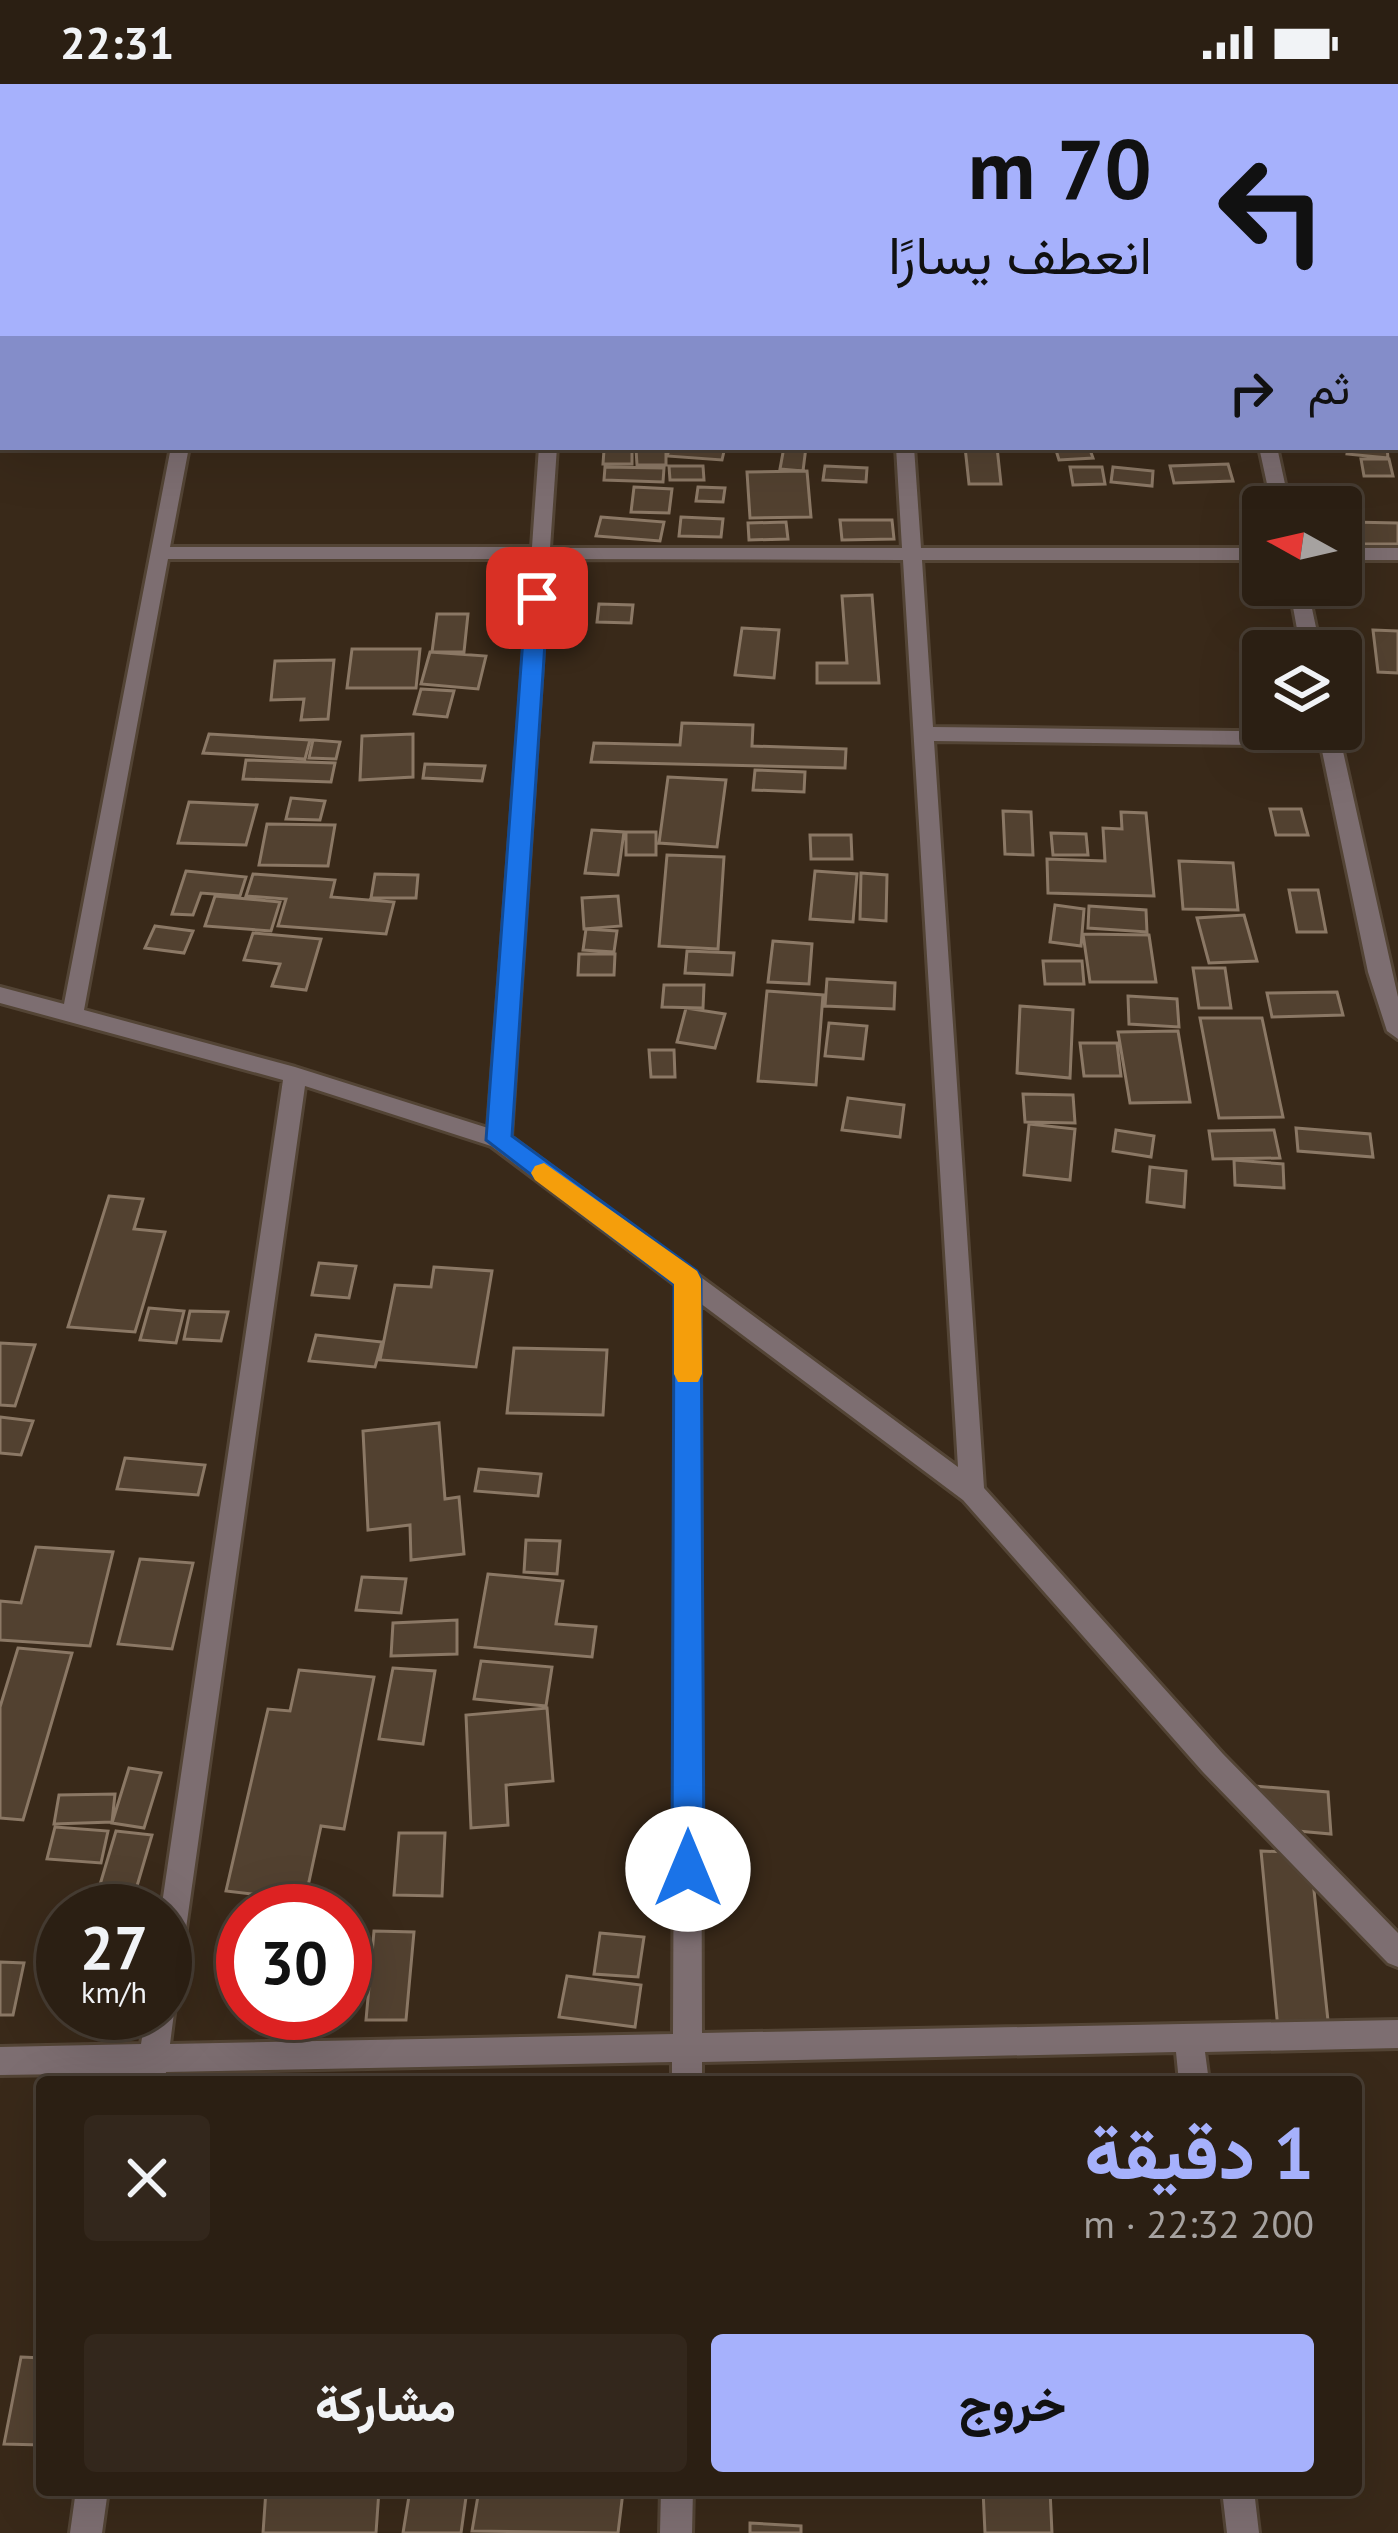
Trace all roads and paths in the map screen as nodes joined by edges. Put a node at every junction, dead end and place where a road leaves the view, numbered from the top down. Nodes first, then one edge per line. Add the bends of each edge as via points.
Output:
1 (179, 450) edge
2 (548, 450) edge
3 (905, 450) edge
4 (1269, 450) edge
5 (1276, 486) edge
6 (160, 553) junction
7 (540, 553) junction
8 (912, 554) junction
9 (1242, 554) edge
10 (1362, 554) edge
11 (1398, 554) edge
12 (923, 734) junction
13 (1242, 734) edge
14 (1333, 750) edge
15 (1389, 972) edge
16 (0, 995) edge
17 (73, 1012) junction
18 (1398, 1031) edge
19 (295, 1075) junction
20 (499, 1140) junction
21 (688, 1279) junction
22 (973, 1492) junction
23 (179, 1884) edge
24 (1398, 1953) edge
25 (1398, 2034) edge
26 (1189, 2038) junction
27 (156, 2040) edge
28 (688, 2050) junction
29 (0, 2061) edge
30 (152, 2070) edge
31 (687, 2076) edge
32 (1193, 2076) edge
33 (91, 2496) edge
34 (677, 2496) edge
35 (1239, 2496) edge
36 (86, 2533) edge
37 (676, 2533) edge
38 (1243, 2533) edge

1 - 6 street
2 - 7 street
3 - 8 street
4 - 5 street
6 - 7 street
6 - 17 street
7 - 8 street
7 - 20 street
8 - 9 street
8 - 12 street
10 - 11 street
12 - 13 street
12 - 22 street
14 - 15 street
15 - 18 street
16 - 17 street
17 - 19 street
19 - 20 street
19 - 23 street
20 - 21 street
21 - 22 street
21 - 28 street
22 - 24 street via 1213,1762
25 - 26 street
26 - 28 street
26 - 32 street
27 - 30 street
28 - 30 street
28 - 31 street
29 - 30 street
33 - 36 street
34 - 37 street
35 - 38 street

